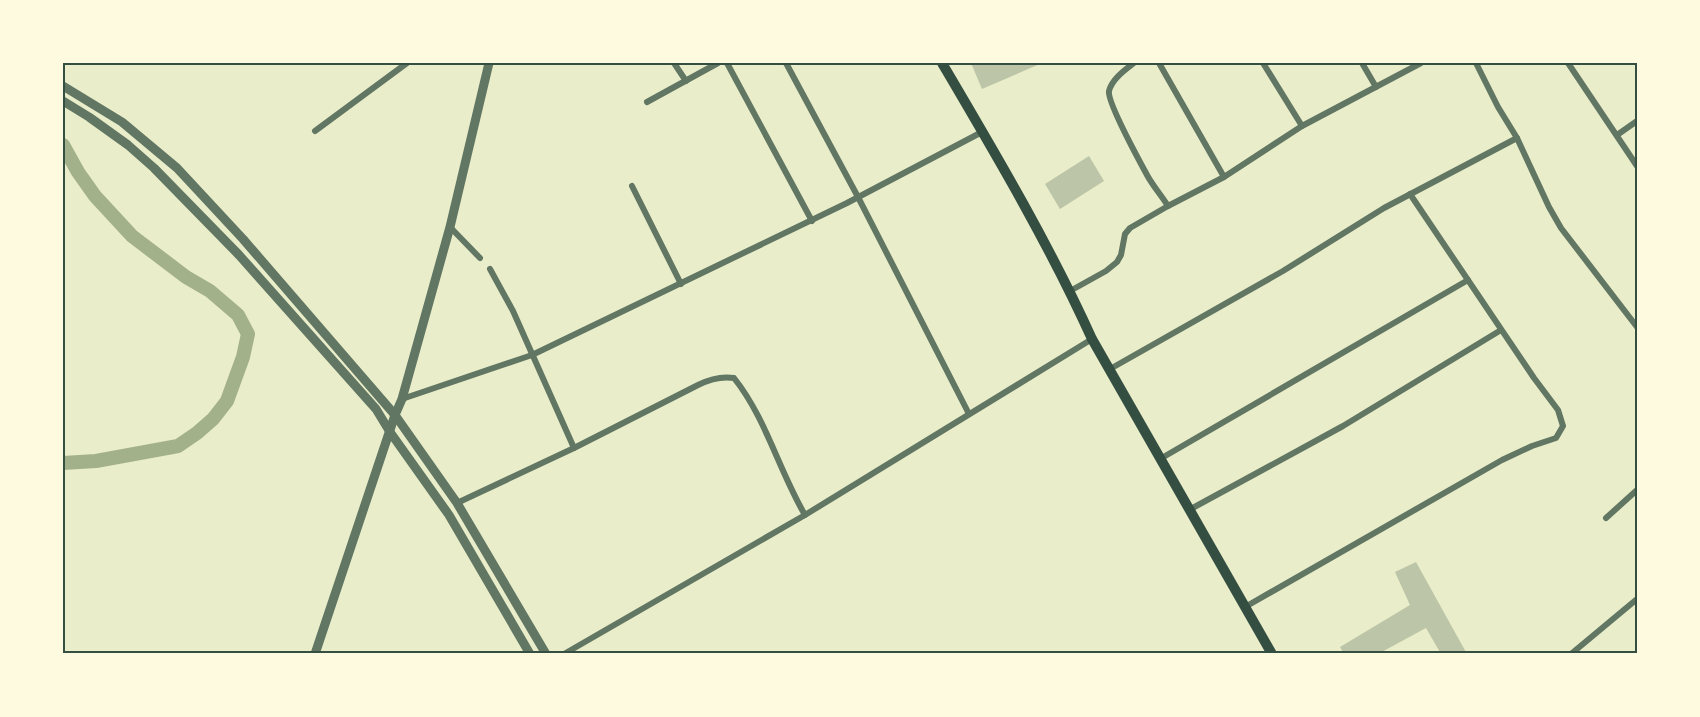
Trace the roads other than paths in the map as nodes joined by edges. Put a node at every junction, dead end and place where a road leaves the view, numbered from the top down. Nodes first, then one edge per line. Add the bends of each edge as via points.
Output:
1 (407, 63) edge
2 (489, 63) edge
3 (674, 63) edge
4 (718, 63) edge
5 (727, 63) edge
6 (786, 63) edge
7 (942, 63) edge
8 (1134, 63) edge
9 (1159, 63) edge
10 (1263, 63) edge
11 (1362, 63) edge
12 (1421, 63) edge
13 (1476, 63) edge
14 (1568, 63) edge
15 (686, 81) junction
16 (63, 86) edge
17 (1376, 87) junction
18 (63, 101) edge
19 (647, 102) dead end
20 (1637, 121) edge
21 (1302, 126) junction
22 (315, 131) dead end
23 (982, 132) junction
24 (1617, 135) junction
25 (1516, 138) junction
26 (1637, 166) edge
27 (1224, 177) junction
28 (632, 186) dead end
29 (1410, 194) junction
30 (858, 197) junction
31 (1168, 206) junction
32 (812, 220) junction
33 (450, 227) junction
34 (480, 258) dead end
35 (490, 269) dead end
36 (1468, 280) junction
37 (681, 284) junction
38 (1070, 291) junction
39 (1637, 327) edge
40 (1502, 330) junction
41 (1092, 339) junction
42 (532, 355) junction
43 (1110, 369) junction
44 (402, 399) junction
45 (969, 414) junction
46 (395, 415) junction
47 (390, 432) junction
48 (574, 448) junction
49 (1160, 459) junction
50 (1637, 490) edge
51 (457, 503) junction
52 (1189, 510) junction
53 (805, 515) junction
54 (1606, 518) dead end
55 (1637, 599) edge
56 (1244, 607) junction
57 (315, 654) edge
58 (530, 654) edge
59 (546, 654) edge
60 (564, 654) edge
61 (1272, 654) edge
62 (1571, 654) edge

1 - 22 street
2 - 33 street
3 - 15 street
4 - 15 street
5 - 32 street
6 - 30 street
7 - 23 main road
8 - 31 street via 1118,77 1108,94 1148,176
9 - 27 street
10 - 21 street
11 - 17 street
12 - 17 street
13 - 25 street
14 - 24 street
15 - 19 street
16 - 46 street via 122,122 177,168 243,238
17 - 21 street
18 - 47 street via 128,145 183,196 376,409
20 - 24 street
21 - 27 street
23 - 30 street
23 - 38 main road
24 - 26 street
25 - 29 street
25 - 39 street via 1561,228
27 - 31 street
28 - 37 street
29 - 36 street
29 - 43 street via 1283,272
30 - 32 street
30 - 45 street
31 - 38 street via 1130,228 1117,262
32 - 37 street
33 - 34 street
33 - 44 street
35 - 42 street
36 - 40 street
36 - 49 street
37 - 42 street
38 - 41 main road
40 - 52 street via 1343,426
40 - 56 street via 1558,410 1563,426 1556,438 1502,460
41 - 43 main road
41 - 45 street
42 - 44 street
42 - 48 street
43 - 49 main road
44 - 46 street
45 - 53 street
46 - 47 street
46 - 51 street
47 - 57 street
47 - 58 street via 449,515
48 - 51 street
48 - 53 street via 711,379 734,378 754,410
49 - 52 main road
50 - 54 street
51 - 59 street
52 - 56 main road
53 - 60 street
55 - 62 street
56 - 61 main road

